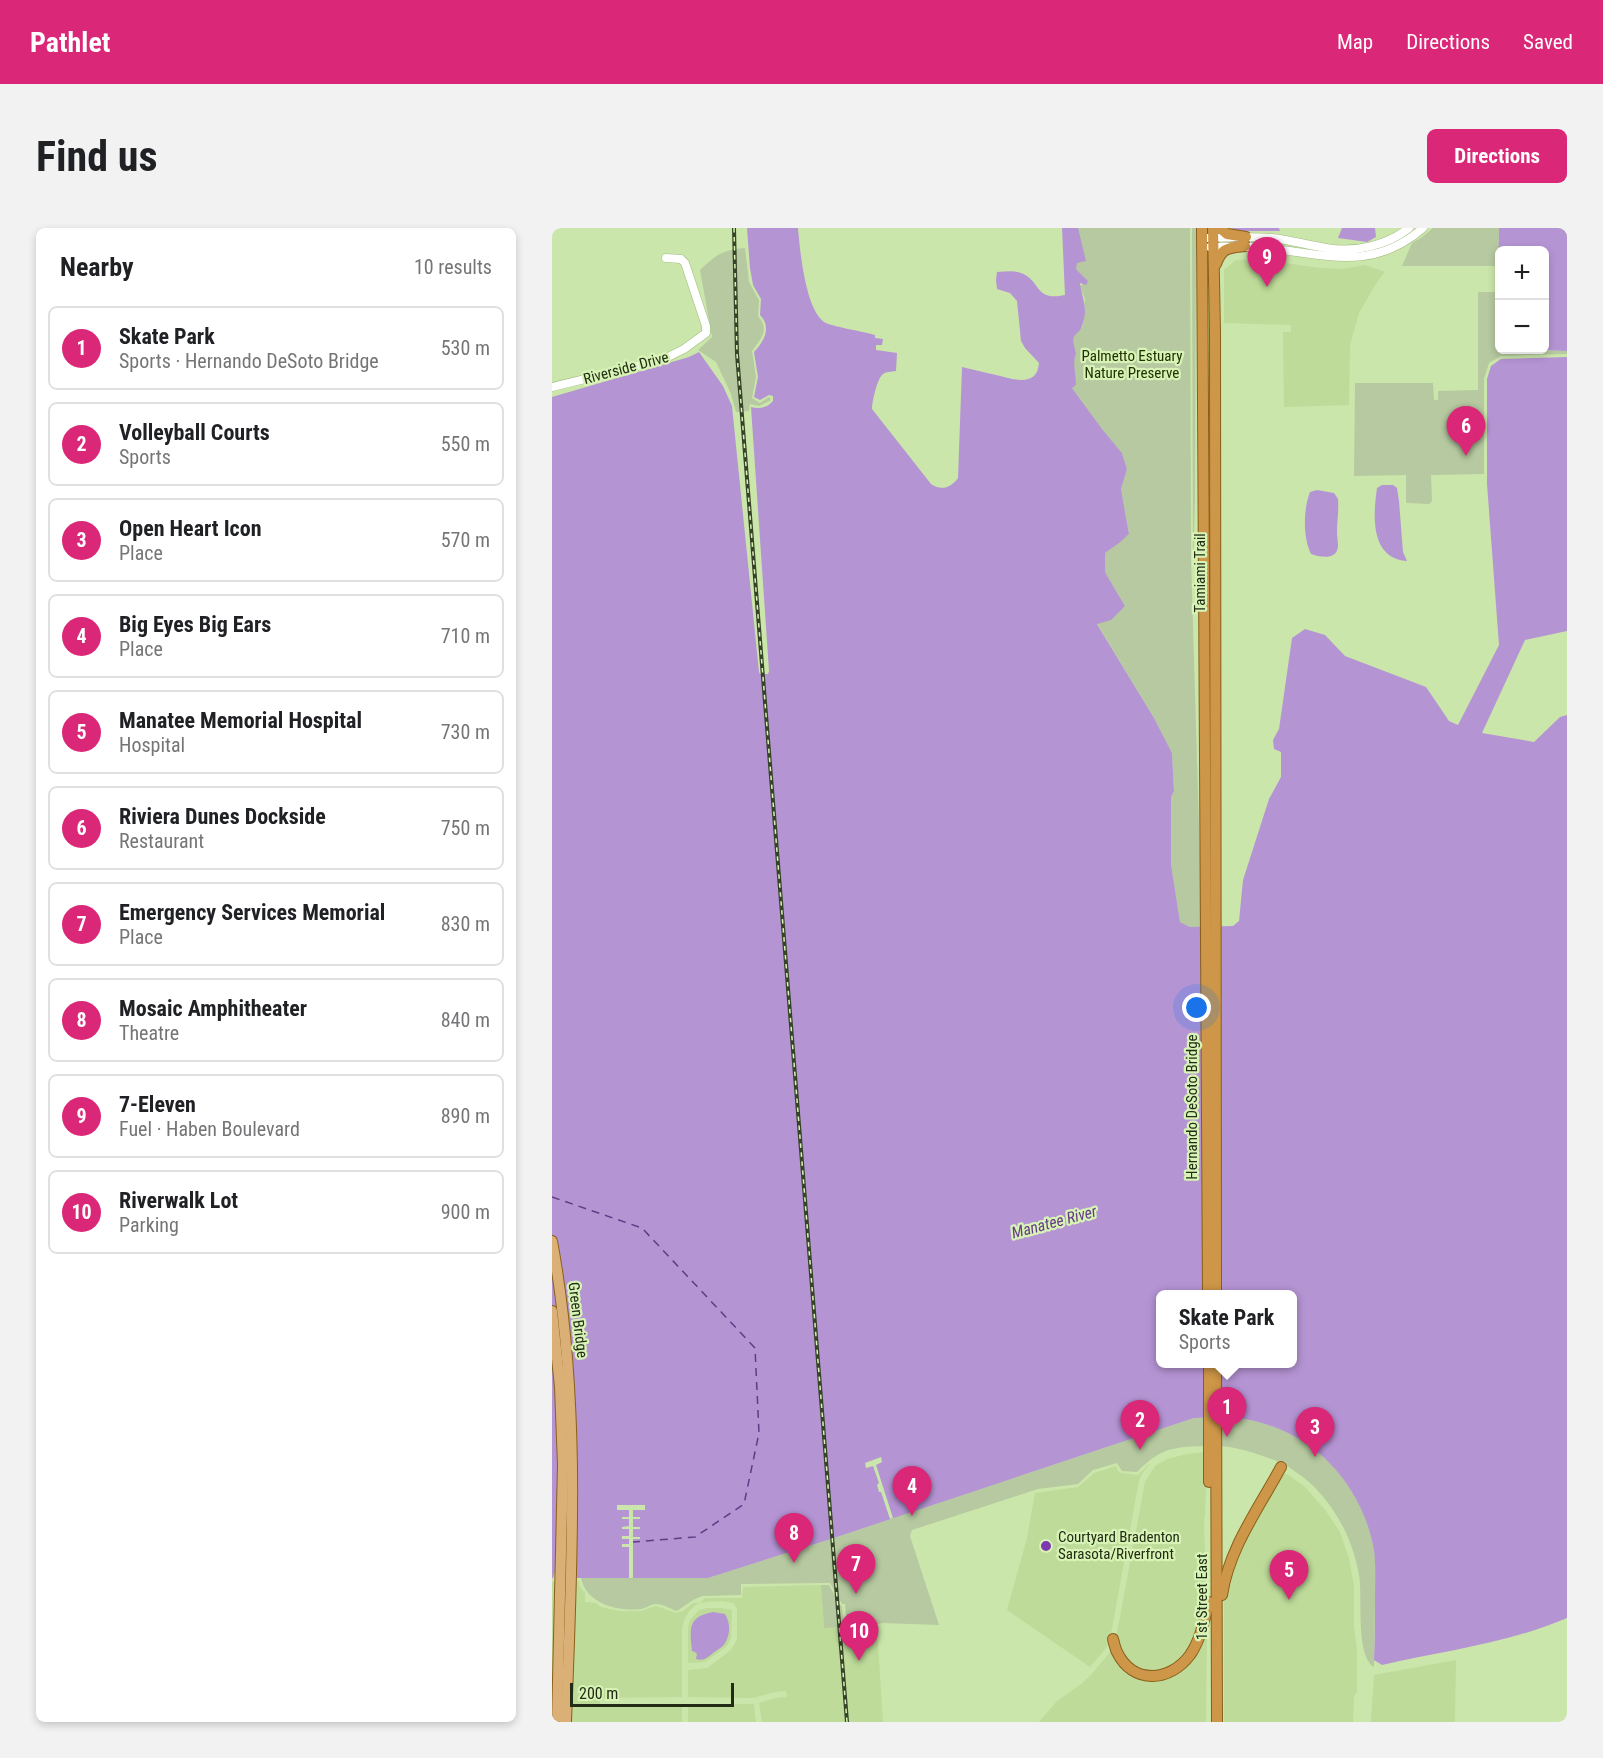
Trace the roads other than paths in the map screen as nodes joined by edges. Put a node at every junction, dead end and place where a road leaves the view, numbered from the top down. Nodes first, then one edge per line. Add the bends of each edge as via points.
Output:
1 (1409, 228) edge
2 (1423, 228) edge
3 (1209, 236) edge
4 (1246, 242) junction
5 (666, 258) dead end
6 (1214, 270) junction
7 (552, 387) edge
8 (1211, 918) junction
9 (552, 1241) edge
10 (1208, 1290) edge
11 (1216, 1290) edge
12 (552, 1311) edge
13 (1209, 1368) edge
14 (1216, 1368) edge
15 (1281, 1467) dead end
16 (1213, 1473) junction
17 (566, 1582) junction
18 (1209, 1602) junction
19 (1217, 1628) junction
20 (1113, 1639) dead end
21 (563, 1697) junction
22 (557, 1722) edge
23 (566, 1722) edge
24 (1210, 1722) edge
25 (1217, 1722) edge

1 - 4 street via 1377,244 1354,249 1285,240
2 - 4 street via 1385,251 1357,257 1322,256
3 - 4 street
3 - 4 highway via 1227,234
3 - 6 highway, Tamiami Trail
3 - 8 highway, Tamiami Trail
4 - 6 highway via 1223,251
5 - 7 street, Riverside Drive via 686,263 706,333 662,360
6 - 8 highway, Tamiami Trail
8 - 10 highway, Hernando DeSoto Bridge
8 - 11 highway, Hernando DeSoto Bridge
9 - 17 main road, Green Bridge via 569,1371 572,1462
12 - 17 main road, Green Bridge via 560,1387
13 - 16 highway
14 - 16 highway
15 - 19 highway via 1230,1561
16 - 18 highway
16 - 19 highway, 1st Street East
17 - 21 main road
18 - 20 highway via 1195,1647 1168,1673 1152,1677 1131,1669 1117,1652
18 - 24 highway
19 - 25 highway, 1st Street East
21 - 22 main road
21 - 23 main road

